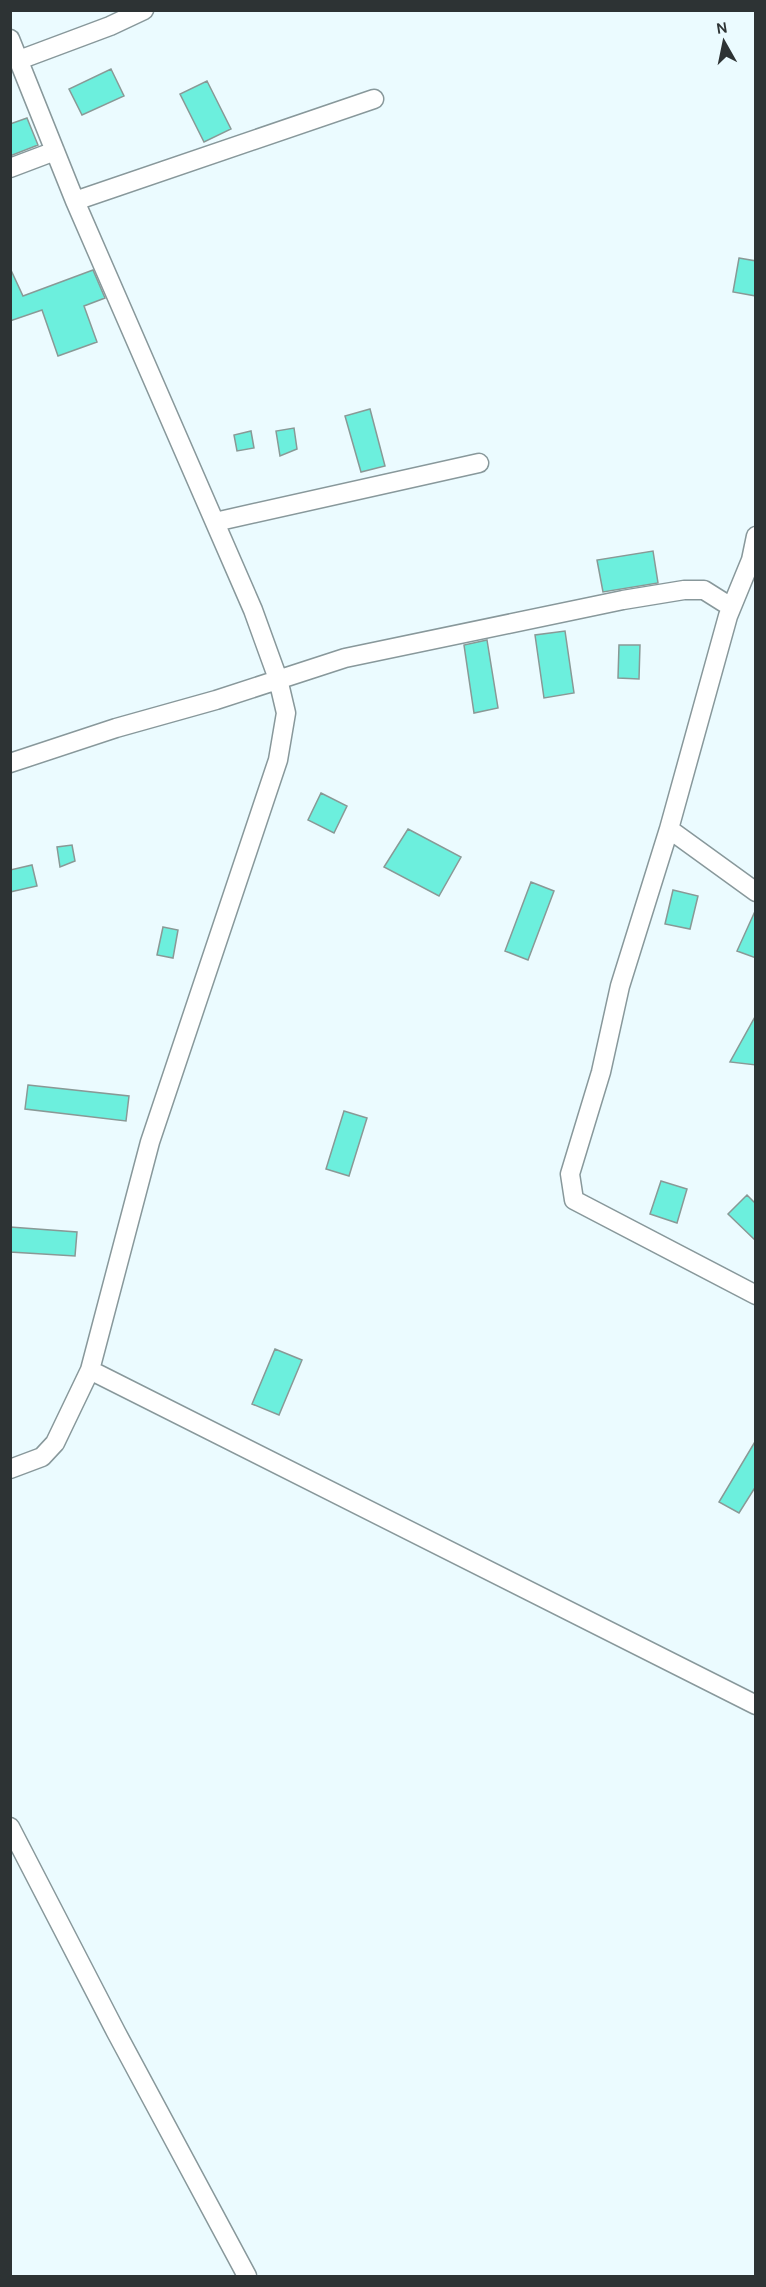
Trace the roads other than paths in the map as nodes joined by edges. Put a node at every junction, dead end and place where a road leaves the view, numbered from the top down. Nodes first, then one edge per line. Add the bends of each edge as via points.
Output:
1 (144, 10) edge
2 (10, 39) edge
3 (19, 60) junction
4 (374, 99) dead end
5 (55, 151) junction
6 (10, 168) edge
7 (75, 201) junction
8 (480, 463) dead end
9 (215, 522) junction
10 (756, 536) edge
11 (731, 607) junction
12 (278, 679) junction
13 (10, 764) edge
14 (669, 829) junction
15 (756, 892) edge
16 (756, 1295) edge
17 (90, 1370) junction
18 (10, 1469) edge
19 (756, 1705) edge
20 (10, 1827) edge
21 (247, 2277) edge

1 - 3 street
2 - 3 street
3 - 5 street
4 - 7 street
5 - 6 street
5 - 7 street
7 - 9 street
8 - 9 street
9 - 12 street via 254,610
10 - 11 street via 751,560
11 - 12 street via 704,590 663,593 436,637 345,658
11 - 14 street
12 - 13 street
12 - 17 street via 286,713 278,760 150,1142
14 - 15 street
14 - 16 street via 620,986 601,1072 570,1174 574,1200
17 - 18 street via 55,1443 42,1457
17 - 19 street
20 - 21 street

